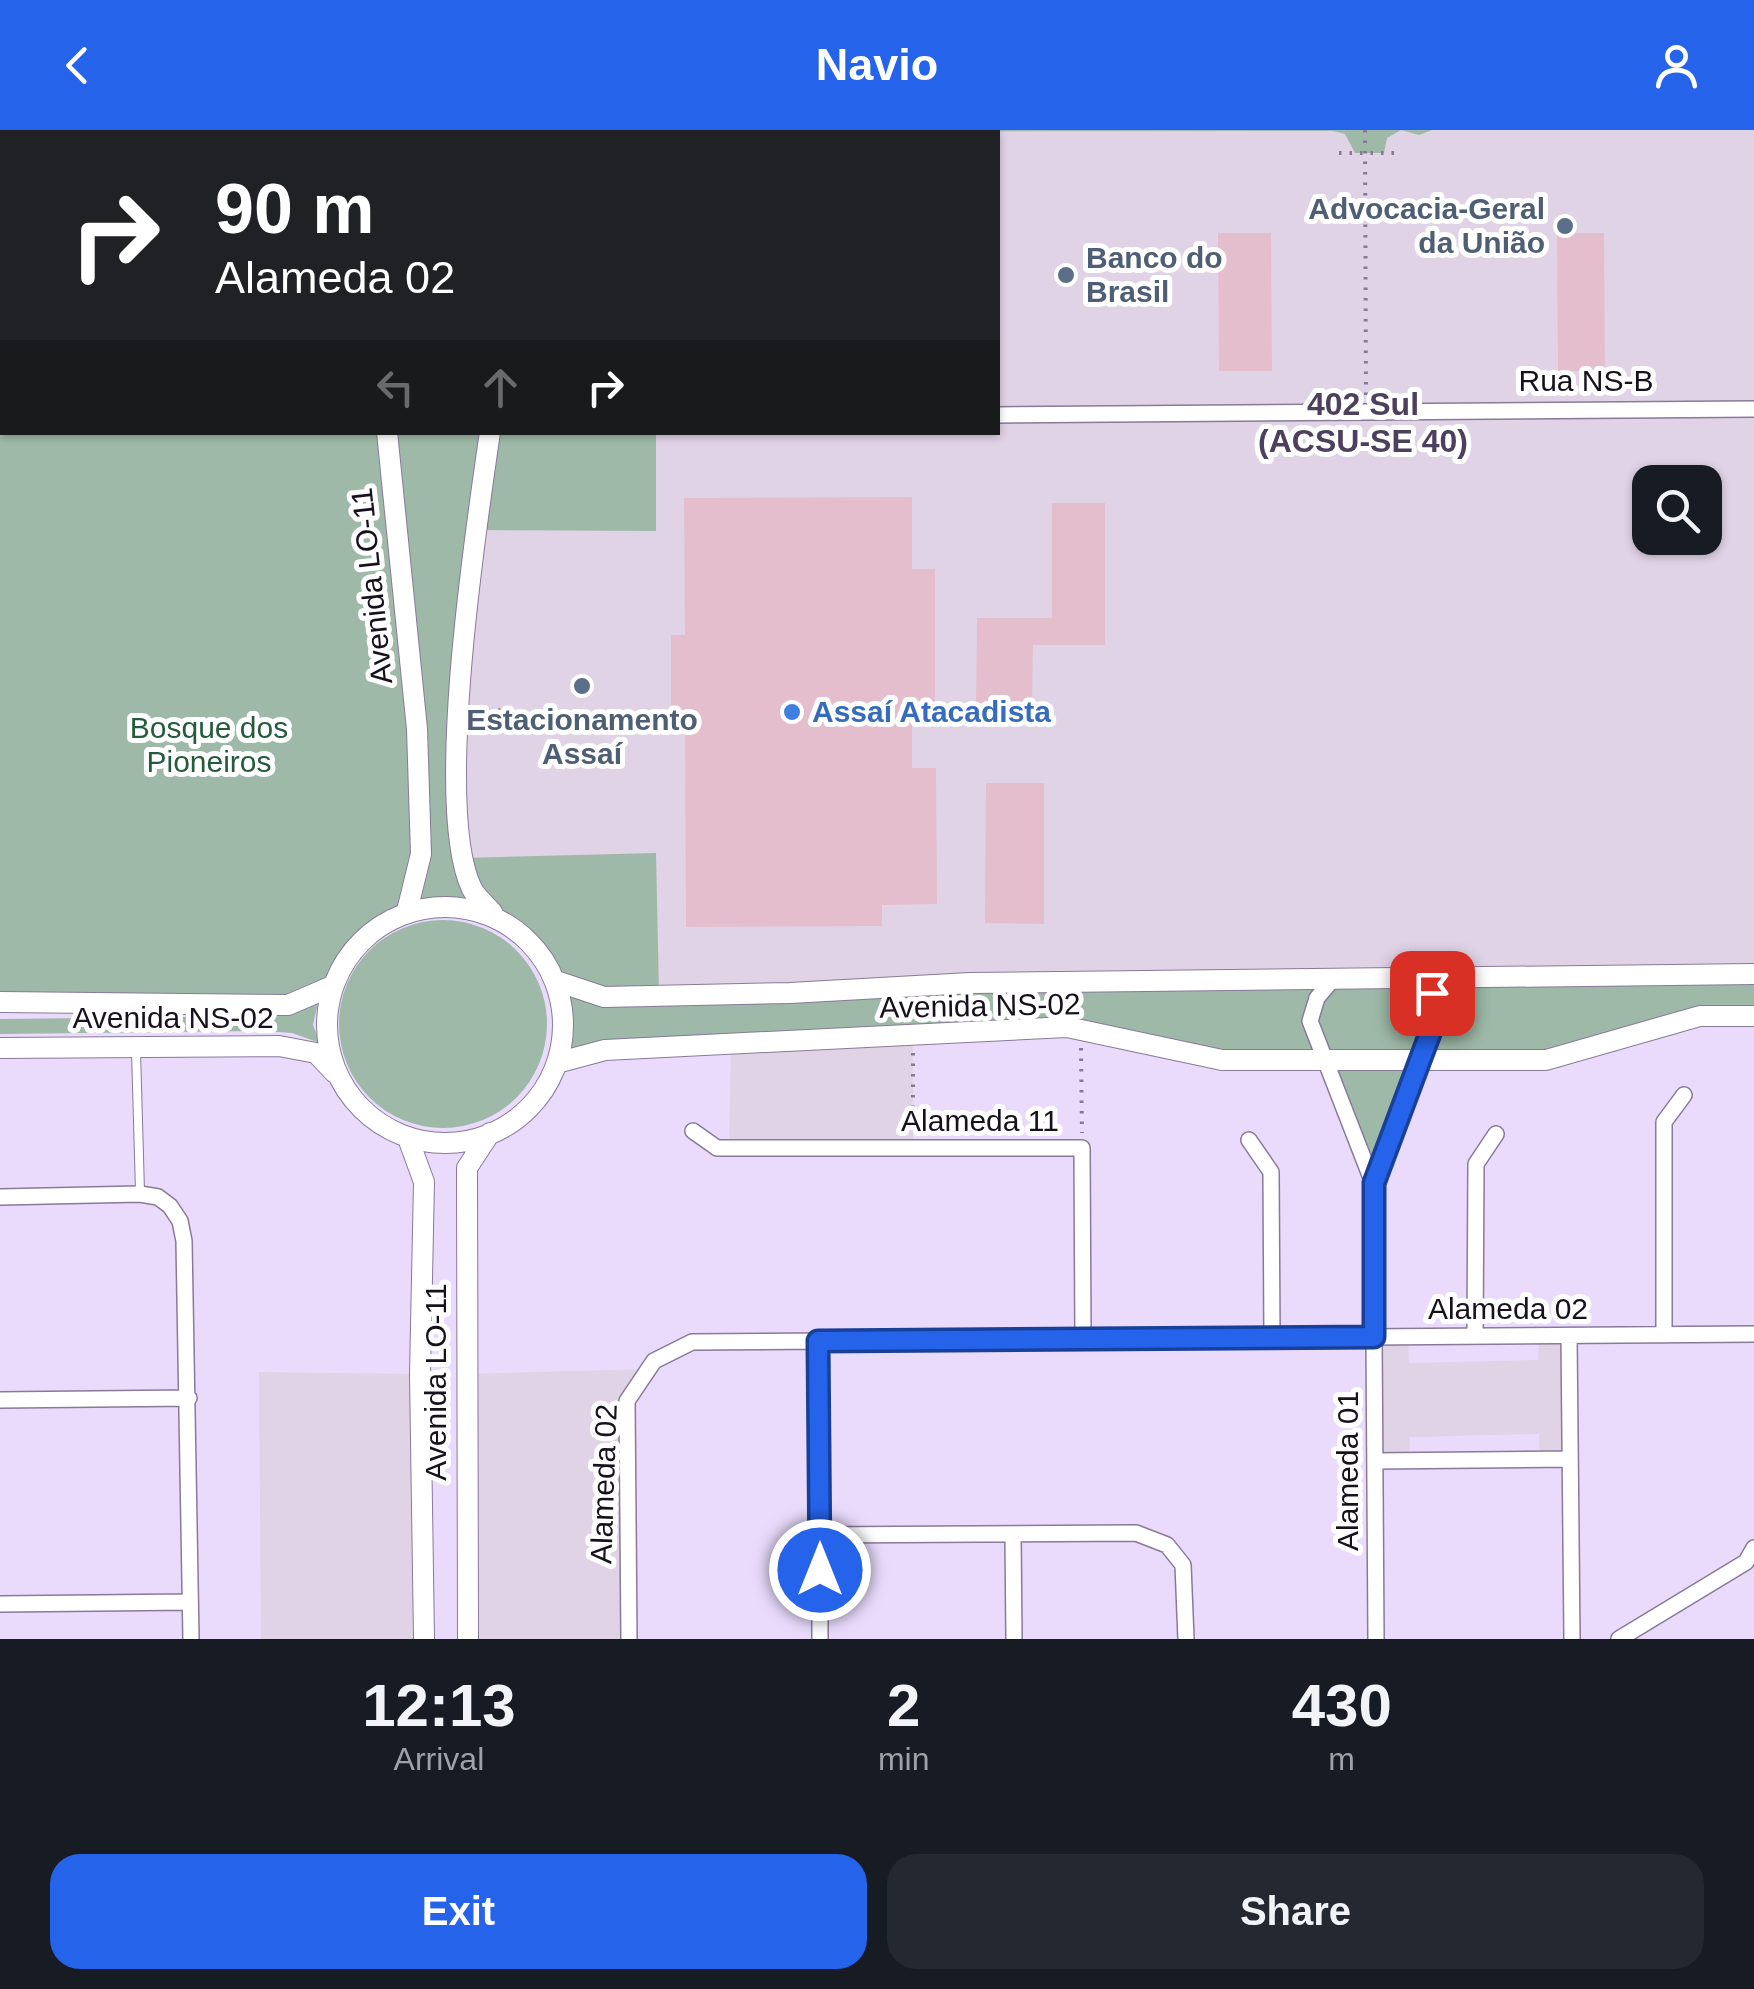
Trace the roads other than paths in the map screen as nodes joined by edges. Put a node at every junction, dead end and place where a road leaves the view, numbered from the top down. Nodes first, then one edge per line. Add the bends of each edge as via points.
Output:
1 (1754, 408) edge
2 (1000, 414) edge
3 (387, 435) edge
4 (490, 435) edge
5 (406, 911) junction
6 (492, 912) junction
7 (1754, 974) edge
8 (1421, 978) junction
9 (1333, 979) junction
10 (559, 982) junction
11 (330, 987) junction
12 (0, 1002) edge
13 (1754, 1016) edge
14 (136, 1047) junction
15 (0, 1048) edge
16 (1323, 1060) junction
17 (1420, 1060) junction
18 (560, 1062) junction
19 (336, 1075) junction
20 (1684, 1094) dead end
21 (693, 1131) dead end
22 (490, 1133) junction
23 (1496, 1134) dead end
24 (1249, 1140) dead end
25 (409, 1141) junction
26 (1374, 1183) junction
27 (140, 1194) junction
28 (0, 1197) edge
29 (1754, 1334) edge
30 (1664, 1335) junction
31 (1475, 1336) junction
32 (1569, 1336) junction
33 (1374, 1337) junction
34 (1272, 1338) junction
35 (1082, 1339) junction
36 (818, 1341) junction
37 (189, 1398) junction
38 (0, 1400) edge
39 (1570, 1458) junction
40 (1375, 1462) junction
41 (820, 1534) junction
42 (1012, 1534) junction
43 (1754, 1548) edge
44 (190, 1602) junction
45 (0, 1604) edge
46 (190, 1639) edge
47 (424, 1639) edge
48 (468, 1639) edge
49 (629, 1639) edge
50 (820, 1639) edge
51 (1014, 1639) edge
52 (1186, 1639) edge
53 (1376, 1639) edge
54 (1572, 1639) edge
55 (1619, 1639) edge

1 - 2 street, Rua NS-B
3 - 5 street, Avenida LO-11 via 417,729 421,854
4 - 6 street via 461,693 458,804 473,890
5 - 6 street
5 - 11 street via 369,934
6 - 10 street via 528,940
7 - 8 street, Avenida NS-02
8 - 9 street, Avenida NS-02
8 - 17 street, Alameda 01 via 1438,1012
9 - 10 street, Avenida NS-02 via 970,982 604,997
9 - 16 street, Alameda 01 via 1310,1020
10 - 18 street
11 - 12 street, Avenida NS-02 via 288,1005
11 - 19 street
13 - 17 street, Avenida NS-02 via 1700,1016 1546,1060
14 - 15 street, Avenida NS-02
14 - 19 street, Avenida NS-02 via 279,1046 316,1053
14 - 27 lane
16 - 17 street, Avenida NS-02
16 - 18 street, Avenida NS-02 via 1222,1060 1081,1030 605,1050
16 - 26 street, Alameda 01
17 - 26 street, Alameda 01
18 - 22 street via 518,1116
19 - 25 street via 369,1118
20 - 30 street via 1664,1122
21 - 35 street, Alameda 11 via 717,1148 1082,1148
22 - 25 street via 452,1144
22 - 48 street, Avenida LO-11 via 467,1168
23 - 31 street via 1476,1164
24 - 34 street via 1271,1172
25 - 47 street, Avenida LO-11 via 424,1182
26 - 33 street, Alameda 01
27 - 28 street
27 - 37 street via 158,1197 181,1226
29 - 30 street, Alameda 02
30 - 32 street, Alameda 02
31 - 32 street, Alameda 02
31 - 33 street, Alameda 02
32 - 39 street
33 - 34 street, Alameda 02
33 - 40 street, Alameda 01
34 - 35 street, Alameda 02
35 - 36 street, Alameda 02
36 - 41 street
36 - 49 street, Alameda 02 via 692,1342 654,1361 627,1400
37 - 38 street
37 - 44 street
39 - 40 street
39 - 54 street
40 - 53 street, Alameda 01
41 - 42 street
41 - 50 street
42 - 51 street
42 - 52 street via 1136,1533 1167,1545 1183,1565
43 - 55 street via 1746,1562
44 - 45 street
44 - 46 street

